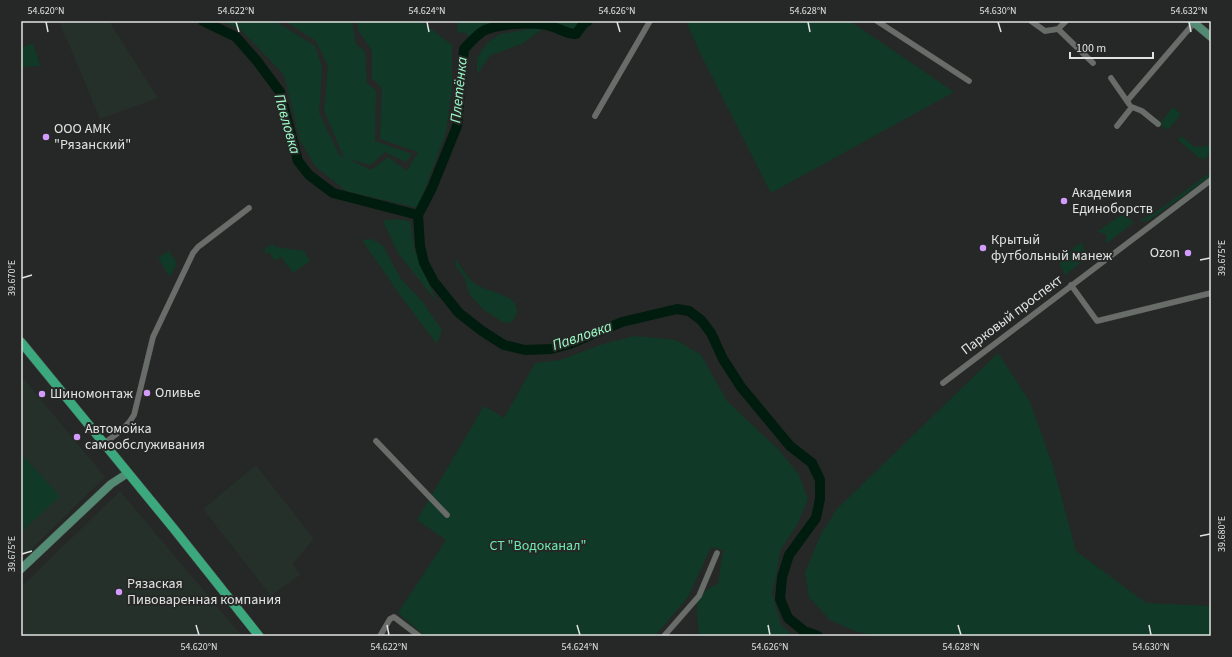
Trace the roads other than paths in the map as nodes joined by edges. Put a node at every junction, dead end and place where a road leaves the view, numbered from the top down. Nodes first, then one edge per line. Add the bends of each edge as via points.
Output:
1 (650, 21) edge
2 (877, 21) edge
3 (1031, 21) edge
4 (1066, 21) edge
5 (1193, 22) edge
6 (1058, 29) junction
7 (1211, 37) edge
8 (1093, 63) dead end
9 (1111, 78) dead end
10 (969, 81) dead end
11 (1127, 101) junction
12 (1132, 107) junction
13 (595, 116) dead end
14 (1158, 124) dead end
15 (1117, 126) dead end
16 (1211, 180) edge
17 (249, 208) dead end
18 (1071, 285) junction
19 (1211, 293) edge
20 (21, 342) edge
21 (943, 383) dead end
22 (376, 441) dead end
23 (103, 444) junction
24 (128, 473) junction
25 (447, 515) dead end
26 (717, 553) dead end
27 (21, 569) edge
28 (259, 636) edge
29 (380, 636) edge
30 (419, 636) edge
31 (664, 636) edge

1 - 13 street
2 - 10 street
3 - 6 street via 1045,31
4 - 6 street
5 - 7 street
5 - 11 street
6 - 8 street
9 - 11 street
11 - 12 street
12 - 14 street via 1142,111
12 - 15 street
16 - 18 street, Парковый проспект
17 - 23 street via 193,253 153,337 134,415 130,423
18 - 19 street via 1096,321
18 - 21 street, Парковый проспект
20 - 23 main road
22 - 25 street
23 - 24 main road
24 - 27 street via 111,484
24 - 28 main road
26 - 31 street via 699,596
29 - 30 street via 390,619 394,617

